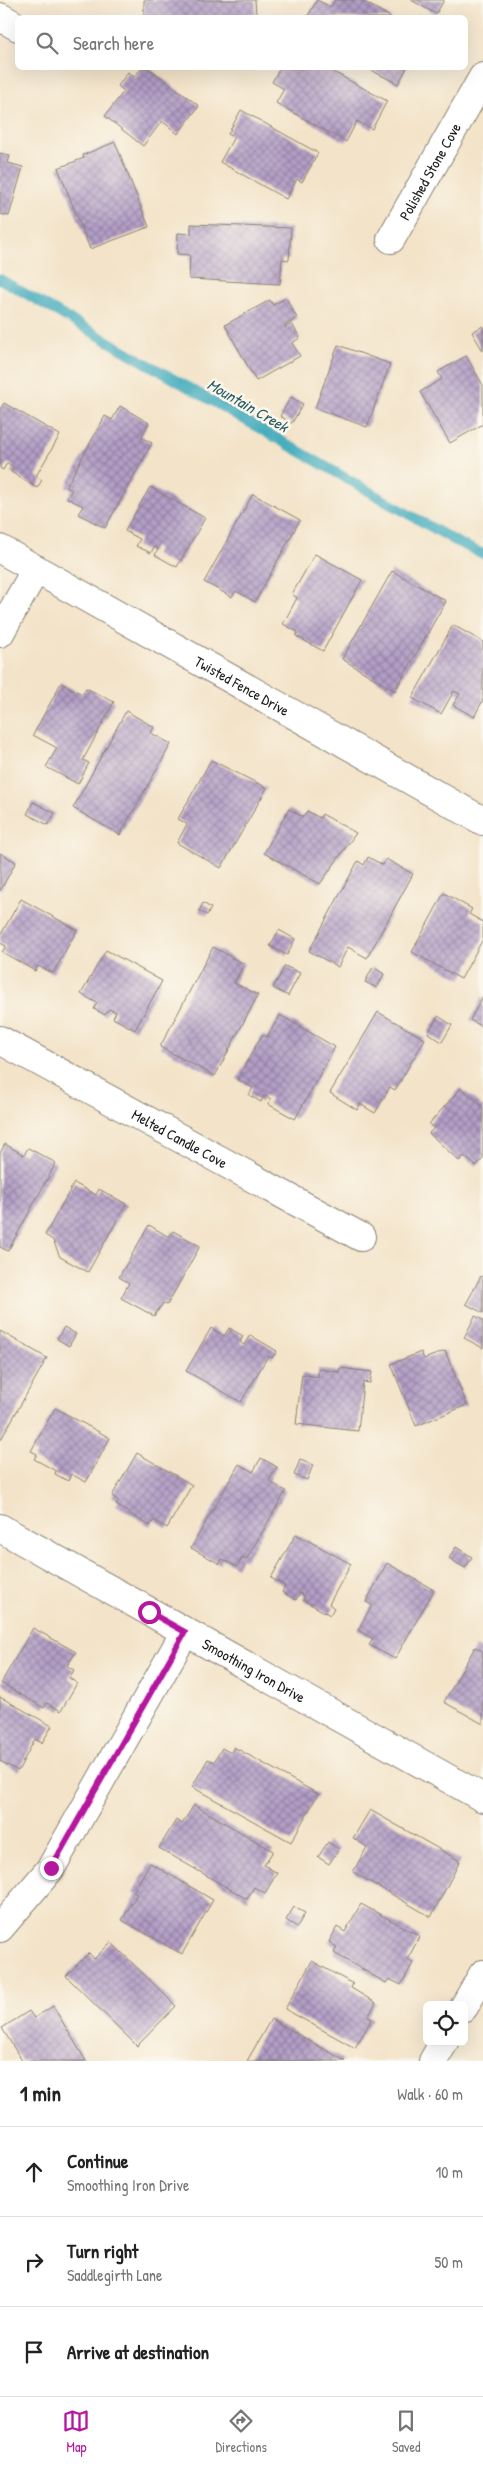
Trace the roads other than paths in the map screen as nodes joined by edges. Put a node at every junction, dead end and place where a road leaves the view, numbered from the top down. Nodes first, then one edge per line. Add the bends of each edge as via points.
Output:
1 (0, 17) edge
2 (15, 25) edge
3 (483, 77) edge
4 (391, 239) dead end
5 (0, 549) edge
6 (36, 570) junction
7 (0, 633) edge
8 (483, 821) edge
9 (0, 1040) edge
10 (360, 1237) dead end
11 (0, 1528) edge
12 (185, 1632) junction
13 (483, 1798) edge
14 (0, 1928) edge
15 (483, 1974) edge
16 (467, 2001) edge
17 (442, 2046) edge
18 (433, 2061) edge

1 - 2 street
3 - 4 street, Polished Stone Cove
5 - 6 street, Twisted Fence Drive
6 - 7 street
6 - 8 street, Twisted Fence Drive
9 - 10 street, Melted Candle Cove
11 - 12 street, Smoothing Iron Drive
12 - 13 street, Smoothing Iron Drive
12 - 14 street via 51,1868
15 - 16 street
17 - 18 street

